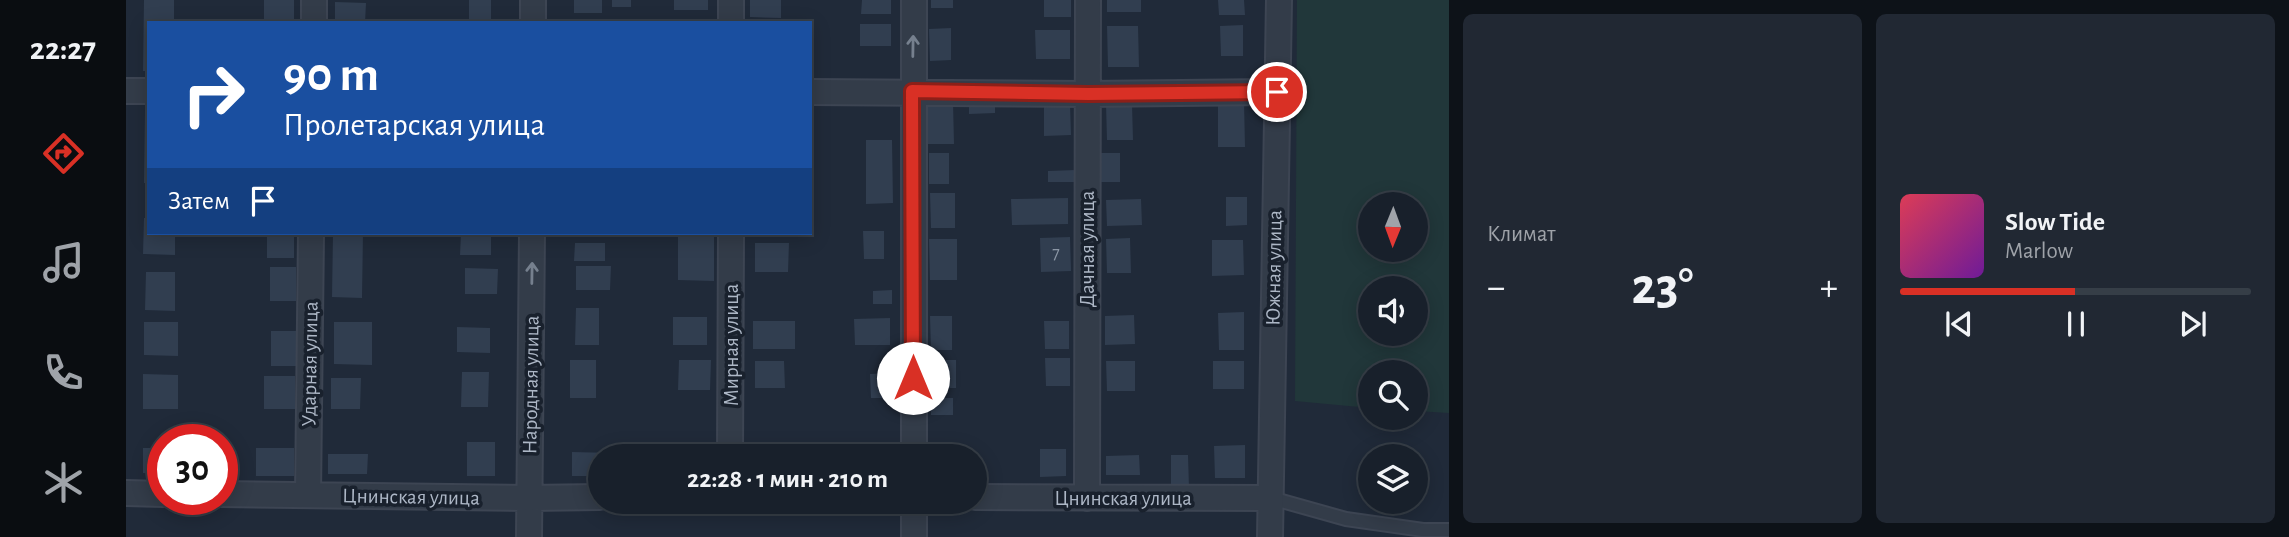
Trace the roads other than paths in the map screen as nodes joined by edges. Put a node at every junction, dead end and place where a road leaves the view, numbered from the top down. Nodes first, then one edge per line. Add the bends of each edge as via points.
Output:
1 (314, 0) edge
2 (533, 0) edge
3 (731, 0) edge
4 (914, 0) edge
5 (1088, 0) edge
6 (1279, 0) edge
7 (314, 21) edge
8 (533, 21) edge
9 (731, 21) edge
10 (126, 91) edge
11 (147, 91) edge
12 (912, 91) junction
13 (812, 92) edge
14 (1277, 92) junction
15 (1088, 94) junction
16 (311, 235) edge
17 (532, 235) edge
18 (731, 235) edge
19 (730, 444) edge
20 (914, 444) edge
21 (126, 493) edge
22 (147, 494) edge
23 (238, 494) edge
24 (308, 495) junction
25 (588, 497) edge
26 (987, 497) edge
27 (529, 498) junction
28 (1087, 498) junction
29 (1271, 498) junction
30 (914, 514) edge
31 (1449, 530) edge
32 (529, 537) edge
33 (914, 537) edge
34 (1270, 537) edge

1 - 7 street
2 - 8 street
3 - 9 street
12 -> 4 street
5 - 15 street, Дачная улица
6 - 14 street, Южная улица
10 - 11 street
12 - 13 street
12 - 15 street
12 - 20 street
14 - 15 street
14 - 29 street, Южная улица
15 - 28 street, Дачная улица
16 - 24 street, Ударная улица
27 -> 17 street, Народная улица
18 - 19 street, Мирная улица
21 - 22 street
23 - 24 street, Цнинская улица
24 - 27 street, Цнинская улица
25 - 27 street, Цнинская улица
26 - 28 street, Цнинская улица
27 - 32 street, Народная улица
28 - 29 street, Цнинская улица
29 - 31 lane via 1346,519
29 - 34 street, Южная улица
30 - 33 street

